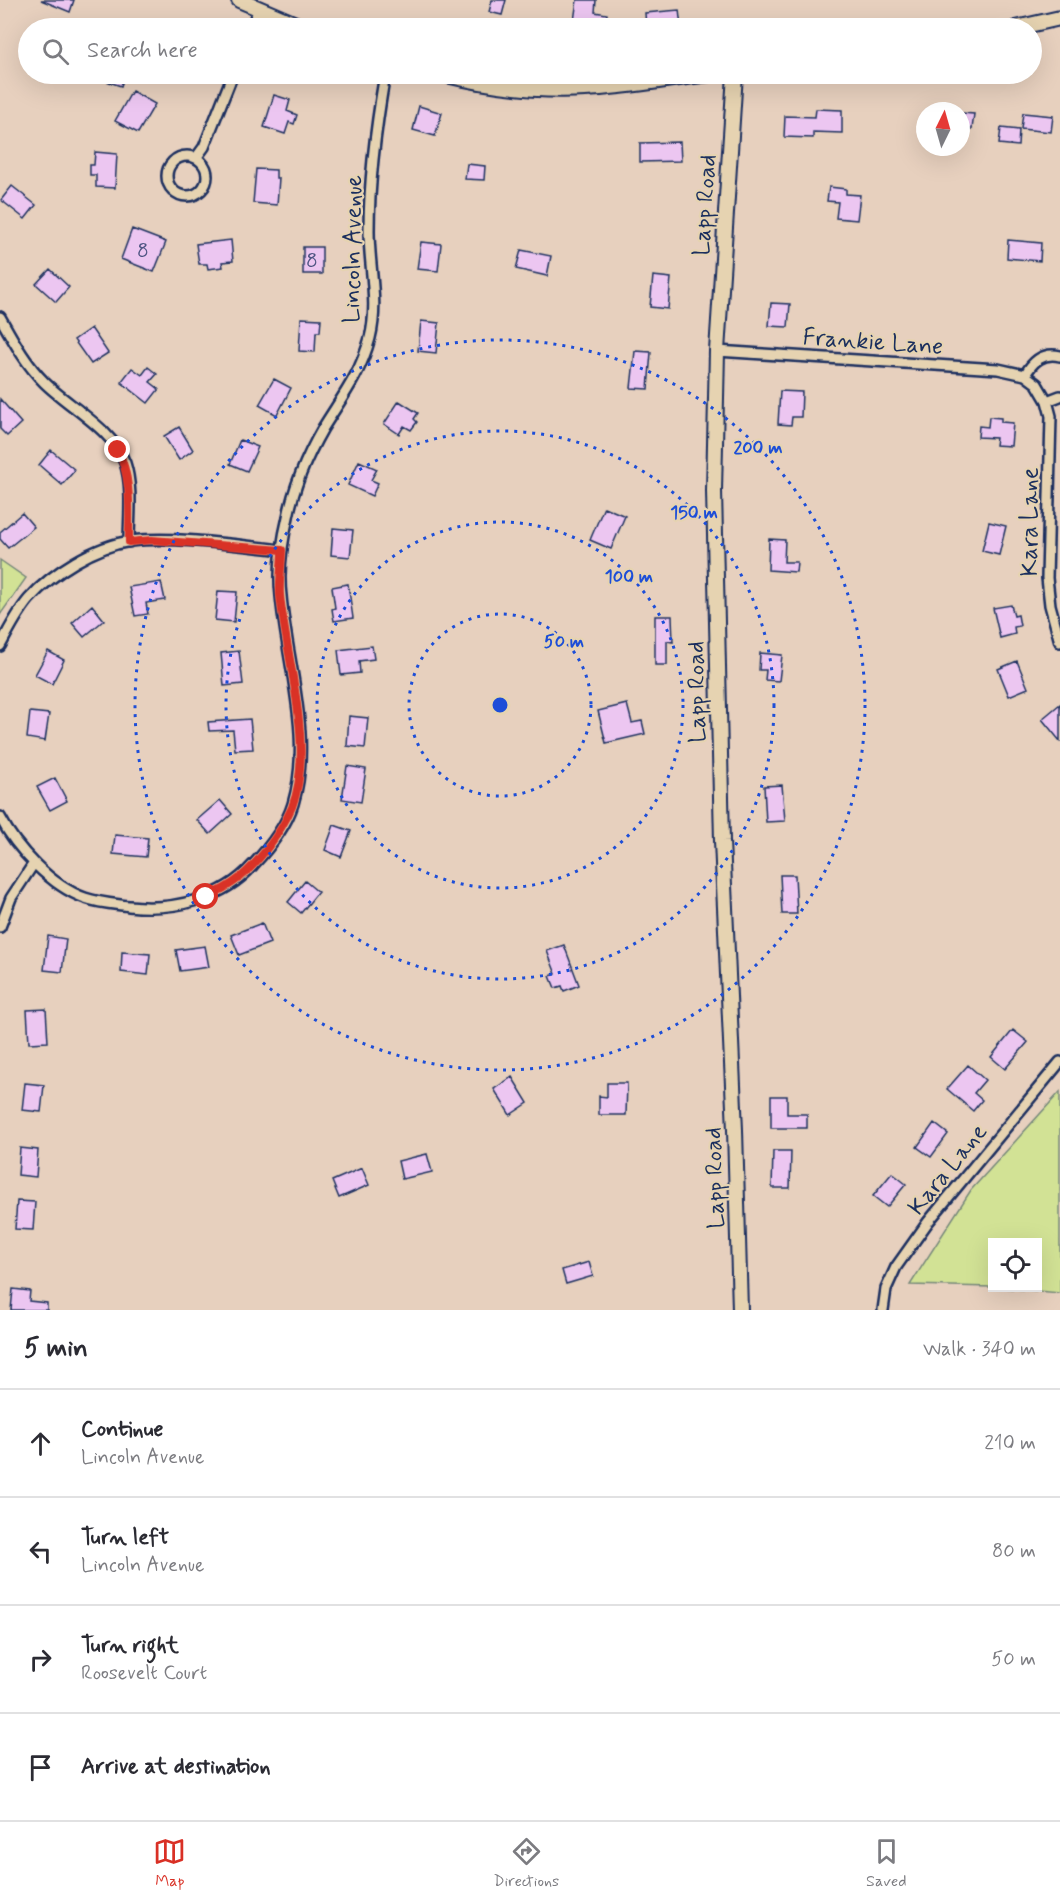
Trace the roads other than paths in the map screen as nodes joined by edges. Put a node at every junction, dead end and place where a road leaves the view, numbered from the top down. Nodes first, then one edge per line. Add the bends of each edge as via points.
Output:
1 (239, 0) edge
2 (260, 9) junction
3 (256, 18) edge
4 (281, 18) edge
5 (1060, 18) edge
6 (1042, 22) edge
7 (229, 84) edge
8 (383, 84) edge
9 (494, 84) edge
10 (626, 84) edge
11 (734, 84) edge
12 (196, 158) junction
13 (0, 317) edge
14 (717, 351) junction
15 (1060, 356) edge
16 (1025, 375) junction
17 (1060, 396) edge
18 (1047, 401) junction
19 (129, 542) junction
20 (282, 550) junction
21 (1060, 642) edge
22 (0, 646) edge
23 (0, 818) edge
24 (34, 863) junction
25 (0, 927) edge
26 (1060, 1062) edge
27 (740, 1310) edge
28 (883, 1310) edge

1 - 2 street
2 - 3 street
2 - 4 street
5 - 6 street
7 - 12 street
8 - 20 street, Lincoln Avenue via 370,212 374,294 370,338 356,378 323,429 298,482
9 - 10 street via 544,90
11 - 14 street, Lapp Road
12 - 12 street via 179,157 167,169 169,186 177,194 188,196 203,188 207,171
13 - 19 street via 44,382 118,450 129,484
14 - 16 street, Frankie Lane via 998,369
14 - 27 street, Lapp Road via 714,491 721,817
15 - 16 street via 1044,356
16 - 18 street via 1037,384
17 - 18 street
18 - 21 street, Kara Lane via 1051,416 1047,578
19 - 20 street via 152,540
19 - 22 street via 95,552 48,581 28,600
20 - 24 street, Lincoln Avenue via 280,593 298,719 300,767 293,805 259,859 226,889 206,897 172,906 138,907 82,897 64,888
23 - 24 street, Lincoln Avenue
24 - 25 street via 11,898
26 - 28 street, Kara Lane via 928,1222 896,1267 886,1289

